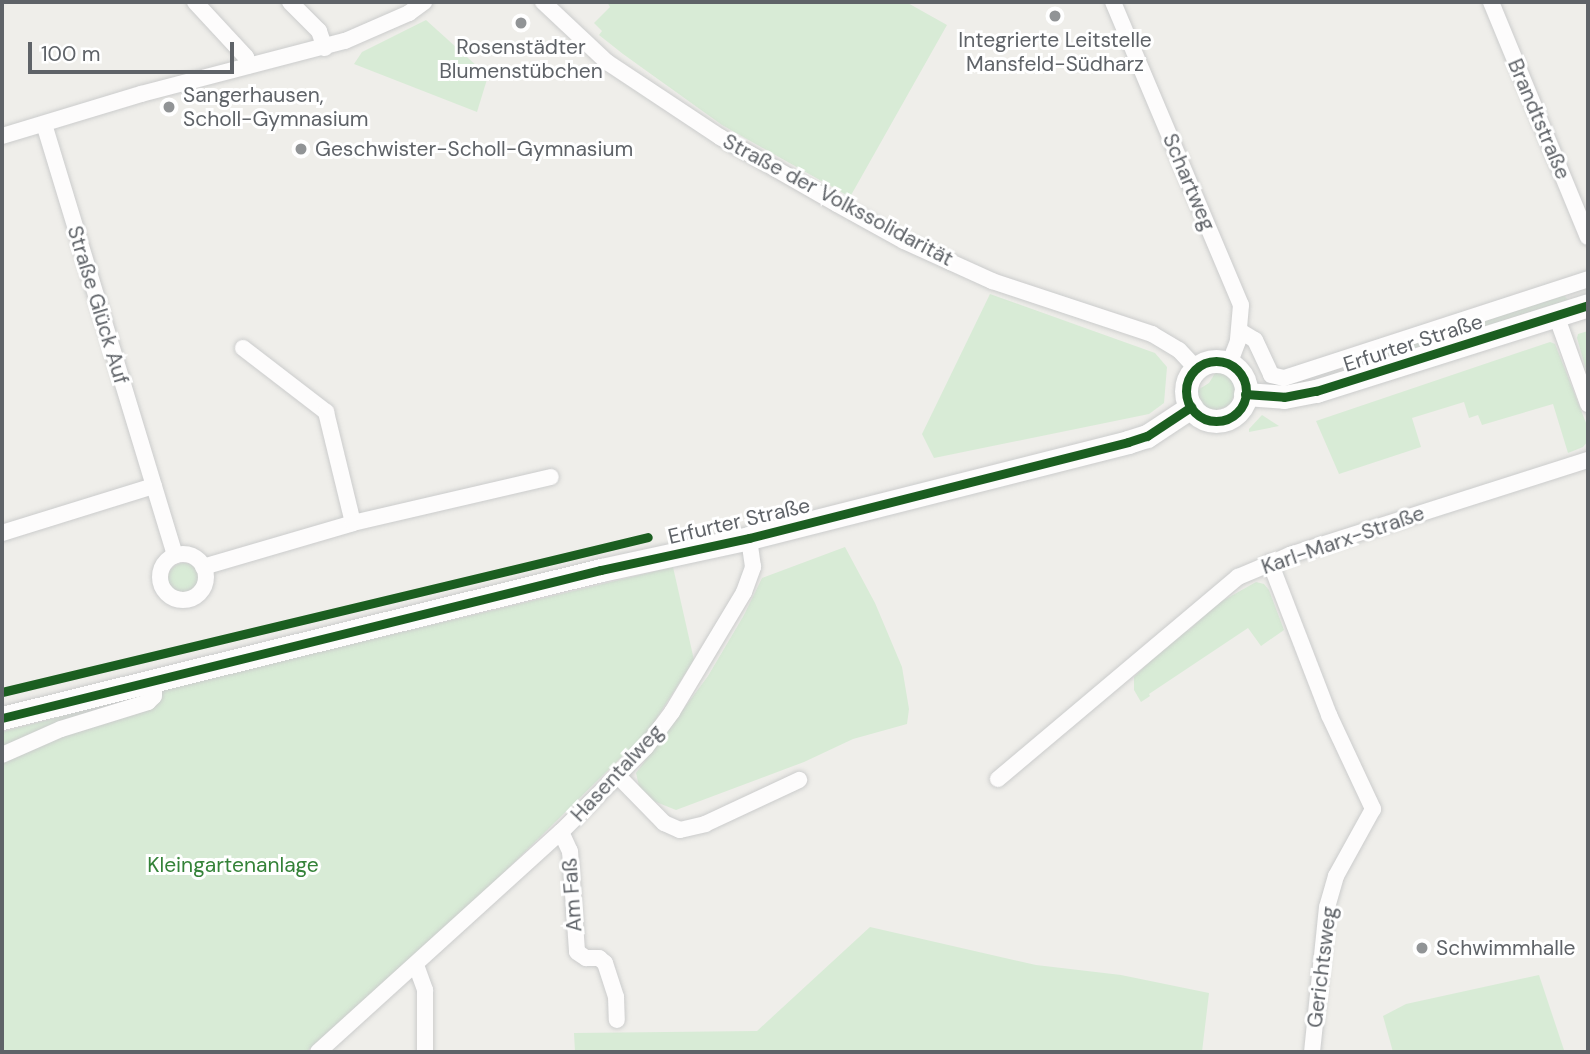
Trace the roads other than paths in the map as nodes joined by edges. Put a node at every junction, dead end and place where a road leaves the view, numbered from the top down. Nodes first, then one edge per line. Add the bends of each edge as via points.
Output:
1 (195, 2) edge
2 (290, 2) edge
3 (424, 2) edge
4 (543, 2) edge
5 (1114, 2) edge
6 (1491, 2) edge
7 (405, 7) edge
8 (325, 48) junction
9 (249, 65) junction
10 (44, 124) junction
11 (2, 136) edge
12 (1588, 237) edge
13 (1588, 279) edge
14 (1588, 305) edge
15 (1556, 316) junction
16 (1240, 331) junction
17 (243, 348) dead end
18 (1229, 364) junction
19 (1196, 368) junction
20 (1245, 394) junction
21 (1588, 404) edge
22 (1191, 407) junction
23 (1588, 460) edge
24 (551, 477) dead end
25 (154, 486) junction
26 (353, 523) junction
27 (2, 533) edge
28 (749, 538) junction
29 (175, 556) junction
30 (1270, 562) junction
31 (203, 566) junction
32 (154, 681) junction
33 (2, 719) edge
34 (2, 755) edge
35 (618, 776) junction
36 (998, 779) dead end
37 (799, 780) dead end
38 (561, 832) junction
39 (416, 965) junction
40 (617, 1020) dead end
41 (318, 1052) edge
42 (425, 1052) edge
43 (1312, 1052) edge

1 - 9 street
2 - 8 street via 319,31
3 - 7 street
4 - 19 street, Straße der Volkssolidarität via 607,62 720,137 848,210 992,281 1152,334 1179,350
5 - 16 street, Schartweg via 1241,305
6 - 12 street, Brandtstraße
7 - 8 street via 373,30
8 - 9 street
9 - 10 street
10 - 11 street
10 - 25 street, Straße Glück Auf
13 - 16 street, Erfurter Straße via 1284,378 1271,375 1255,340
14 - 15 main road, Erfurter Straße
15 - 20 main road, Erfurter Straße via 1315,391 1284,397
15 - 21 street
16 - 18 street, Schartweg
17 - 26 street via 326,412
18 - 19 main road via 1212,361
18 - 20 main road via 1243,379
19 - 22 main road via 1186,387
20 - 22 main road via 1236,412 1223,420 1205,419
22 - 28 main road, Erfurter Straße via 1147,436 1128,442
23 - 30 street, Karl-Marx-Straße
24 - 26 street
25 - 27 street
25 - 29 street, Straße Glück Auf
26 - 31 street
28 - 32 main road, Erfurter Straße
28 - 35 street, Hasentalweg via 753,567 739,602 672,712
29 - 31 street via 193,557
29 - 31 street via 166,562 160,578 167,594 177,599 199,593 205,584
30 - 36 street, Karl-Marx-Straße via 1230,583
30 - 43 street, Gerichtsweg via 1329,715 1373,809 1336,876 1327,907
32 - 33 main road, Erfurter Straße
32 - 34 street via 154,696 148,702 61,729
35 - 37 street via 664,823 680,830 705,824
35 - 38 street, Hasentalweg
38 - 39 street, Hasentalweg
38 - 40 street, Am Faß via 570,851 577,952 605,963 617,997
39 - 41 street, Hasentalweg
39 - 42 street via 425,990

